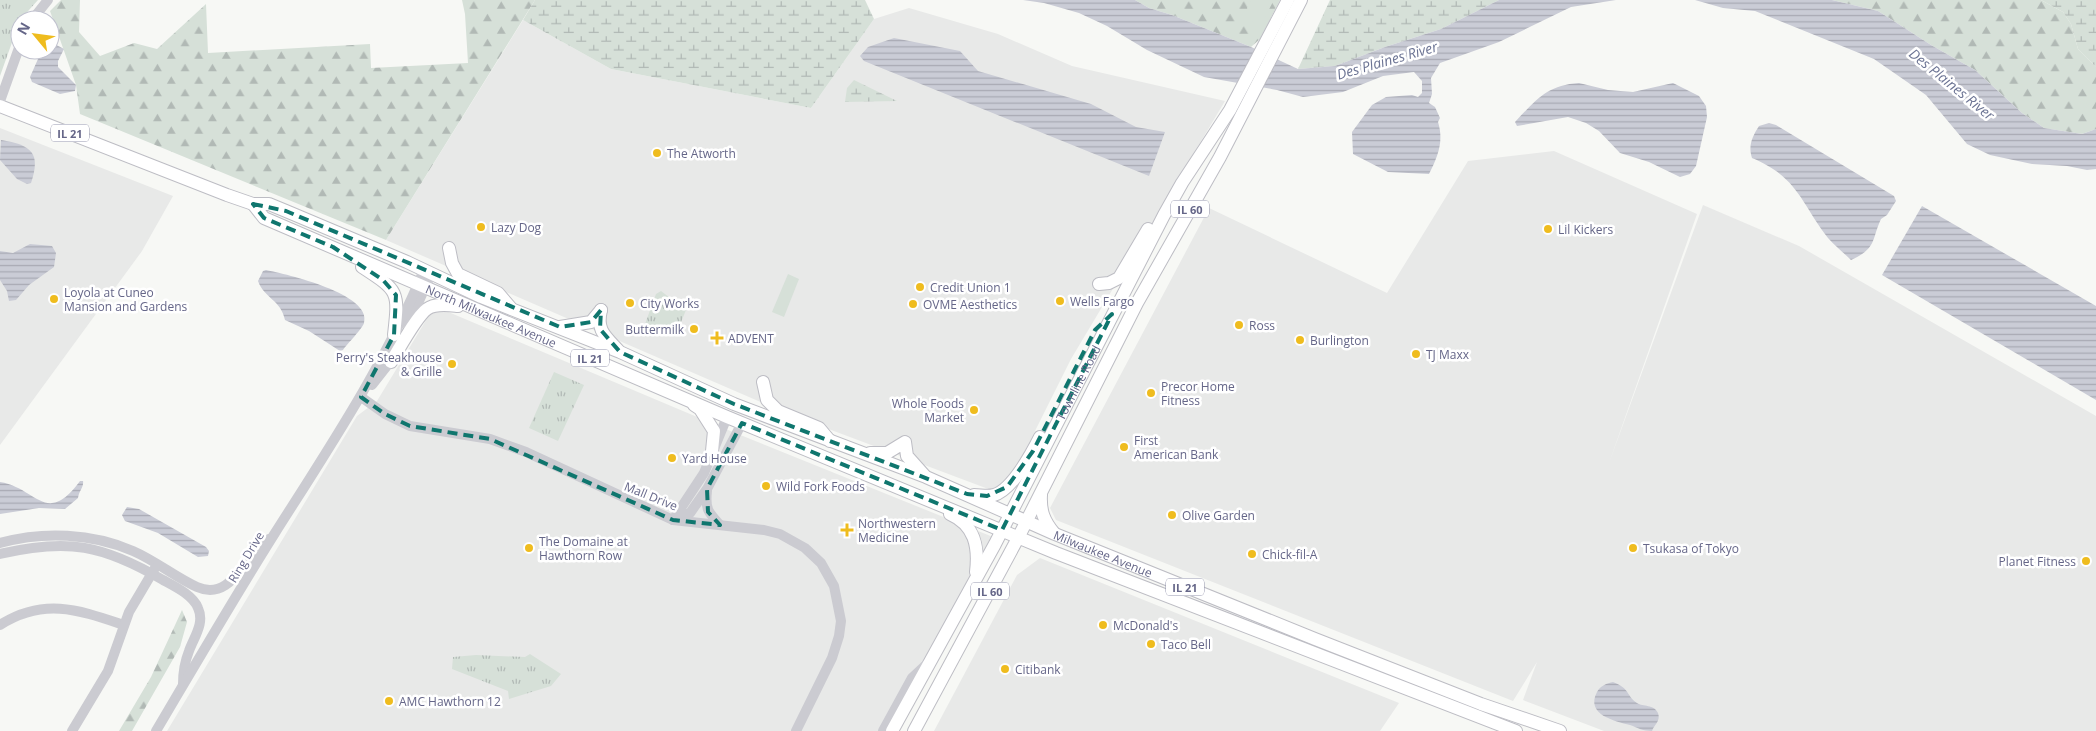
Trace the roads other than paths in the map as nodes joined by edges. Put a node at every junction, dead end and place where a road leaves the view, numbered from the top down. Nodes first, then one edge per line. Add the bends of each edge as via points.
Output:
1 (48, 0) edge
2 (1288, 0) edge
3 (1301, 0) edge
4 (40, 10) edge
5 (1275, 37) junction
6 (15, 60) edge
7 (0, 101) edge
8 (0, 106) edge
9 (1236, 112) junction
10 (1182, 183) junction
11 (253, 204) junction
12 (333, 248) junction
13 (449, 248) dead end
14 (428, 272) junction
15 (1099, 284) dead end
16 (422, 286) junction
17 (512, 309) junction
18 (1112, 314) junction
19 (498, 319) junction
20 (560, 327) junction
21 (394, 335) junction
22 (620, 352) junction
23 (391, 362) junction
24 (763, 382) dead end
25 (361, 396) junction
26 (681, 396) junction
27 (734, 404) joint
28 (727, 417) junction
29 (742, 423) junction
30 (763, 431) joint
31 (832, 443) junction
32 (712, 451) junction
33 (862, 454) junction
34 (926, 477) junction
35 (875, 479) junction
36 (707, 489) junction
37 (1041, 492) junction
38 (967, 494) junction
39 (1010, 514) junction
40 (673, 520) junction
41 (1025, 522) junction
42 (720, 525) junction
43 (1002, 530) junction
44 (1055, 534) junction
45 (273, 536) junction
46 (1018, 538) junction
47 (0, 544) edge
48 (0, 554) edge
49 (158, 564) junction
50 (152, 573) junction
51 (976, 580) junction
52 (0, 625) edge
53 (124, 625) junction
54 (930, 661) junction
55 (183, 685) junction
56 (72, 731) edge
57 (156, 731) edge
58 (796, 731) edge
59 (883, 731) edge
60 (892, 731) edge
61 (914, 731) edge
62 (1516, 731) edge
63 (1560, 731) edge

1 - 4 street
2 - 5 main road, IL 60
3 - 5 main road, IL 60
5 - 9 main road, Townline Road / IL 60
6 - 7 street
8 - 11 main road, North Milwaukee Avenue / IL 21
9 - 10 main road, Townline Road / IL 60
9 - 37 main road, Townline Road / IL 60 via 1220,158 1137,302
10 - 15 main road via 1169,194 1119,278
10 - 18 main road, Townline Road / IL 60
11 - 12 main road, North Milwaukee Avenue / IL 21 via 264,218
11 - 14 main road, North Milwaukee Avenue / IL 21 via 269,204
12 - 16 main road, North Milwaukee Avenue / IL 21
12 - 21 main road via 383,280 396,295
13 - 17 main road via 458,274 498,293
14 - 16 street, Ring Drive
14 - 17 main road, North Milwaukee Avenue / IL 21
16 - 19 main road, North Milwaukee Avenue / IL 21
16 - 21 street, Ring Drive
16 - 23 street, Ring Drive
17 - 20 main road, North Milwaukee Avenue / IL 21
18 - 38 main road via 1095,330 1033,451 1007,487 994,495
18 - 39 main road, Townline Road / IL 60
19 - 23 main road via 462,306 430,307 421,315
19 - 26 main road, North Milwaukee Avenue / IL 21
20 - 22 main road, North Milwaukee Avenue / IL 21
20 - 22 main road via 591,322 601,310 600,329
21 - 25 street, Ring Drive
22 - 27 main road, North Milwaukee Avenue / IL 21
23 - 25 street, Ring Drive
24 - 31 main road via 768,400 778,411 819,428
25 - 40 street, Mall Drive via 385,414 410,426 490,439 526,452
25 - 45 street, Ring Drive
26 - 28 main road, North Milwaukee Avenue / IL 21
26 - 32 main road via 700,409 714,431
27 - 31 main road, Milwaukee Avenue / IL 21
28 - 29 main road, North Milwaukee Avenue / IL 21
28 - 32 street
29 - 30 main road, North Milwaukee Avenue / IL 21
29 - 36 street
30 - 35 main road, Milwaukee Avenue / IL 21
31 - 33 main road, Milwaukee Avenue / IL 21
32 - 40 street via 704,473
33 - 34 main road, Milwaukee Avenue / IL 21
33 - 34 main road via 886,453 905,442 907,456
34 - 38 main road, Milwaukee Avenue / IL 21
35 - 43 main road, Milwaukee Avenue / IL 21
35 - 51 main road via 958,518 976,540
36 - 40 street via 690,513
36 - 42 street via 708,512
37 - 41 main road, Townline Road / IL 60
37 - 44 main road via 1040,508 1045,522
38 - 39 main road, Milwaukee Avenue / IL 21
39 - 41 main road, Milwaukee Avenue / IL 21
39 - 43 main road, Townline Road / IL 60
40 - 42 street, Mall Drive
41 - 44 main road, Milwaukee Avenue / IL 21
41 - 46 main road, Townline Road / IL 60
42 - 58 street, Mall Drive via 764,530 793,540 821,563 834,586 841,621 836,649
43 - 46 main road, Milwaukee Avenue / IL 21
43 - 51 main road, Townline Road / IL 60
44 - 63 main road, Milwaukee Avenue / IL 21 via 1481,704
45 - 49 street via 261,545 232,580 214,591 187,583
45 - 55 street, Ring Drive
46 - 61 main road, Townline Road / IL 60
46 - 62 main road, Milwaukee Avenue / IL 21
47 - 49 street via 35,536 90,538 133,551
48 - 50 street via 67,545 102,551
49 - 50 street
50 - 53 street
50 - 55 street via 185,594 198,608 200,629 189,651
51 - 54 main road, Townline Road / IL 60
52 - 53 street via 49,608 83,611
53 - 56 street via 108,671
54 - 59 street via 912,678
54 - 60 main road, Townline Road / IL 60
55 - 57 street, Ring Drive

